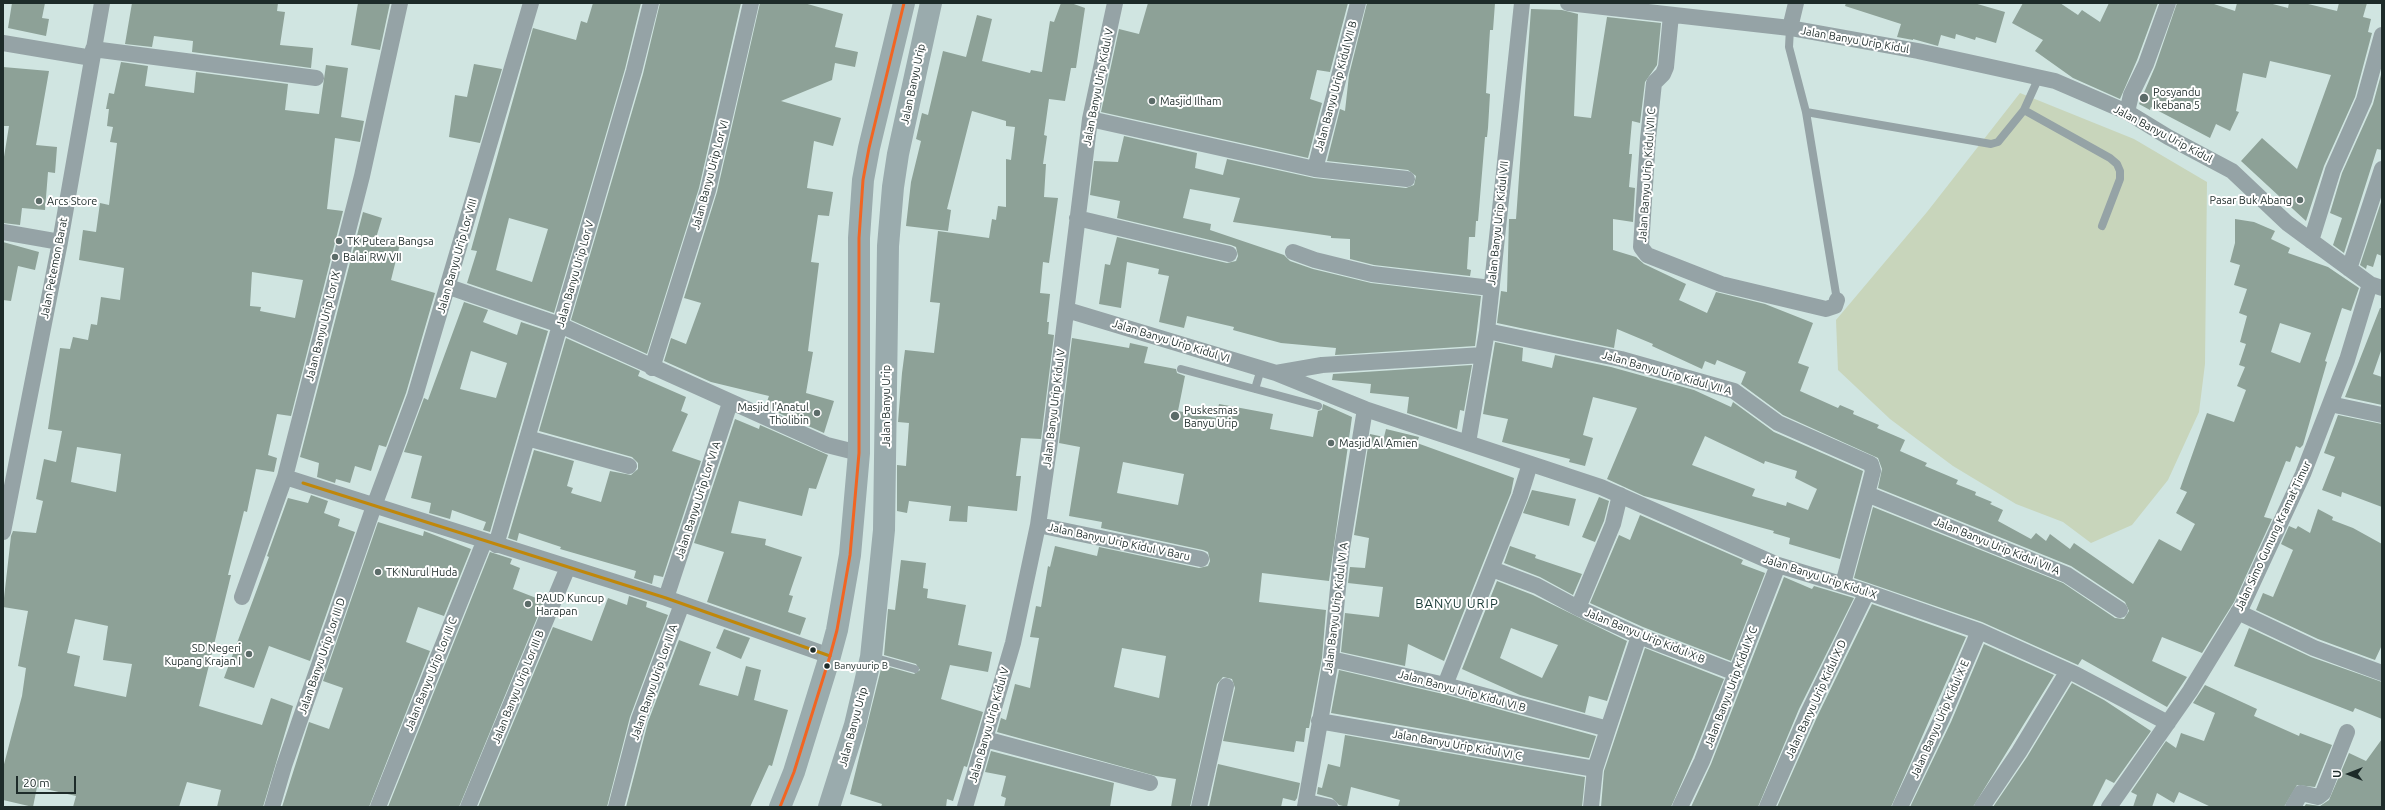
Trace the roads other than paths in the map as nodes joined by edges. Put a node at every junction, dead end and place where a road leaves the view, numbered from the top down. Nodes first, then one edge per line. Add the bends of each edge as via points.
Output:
1 (102, 3) edge
2 (400, 3) edge
3 (531, 3) edge
4 (651, 3) edge
5 (751, 3) edge
6 (904, 3) edge
7 (931, 3) edge
8 (1115, 3) edge
9 (1358, 3) edge
10 (1522, 3) edge
11 (1568, 3) edge
12 (1796, 3) edge
13 (2168, 3) edge
14 (1634, 7) edge
15 (1671, 15) junction
16 (1790, 28) junction
17 (2382, 35) edge
18 (3, 43) edge
19 (93, 54) junction
20 (2040, 77) junction
21 (316, 78) dead end
22 (2024, 110) junction
23 (1806, 112) junction
24 (2127, 112) junction
25 (1090, 119) junction
26 (1315, 169) junction
27 (2382, 169) edge
28 (1407, 179) dead end
29 (863, 180) junction
30 (894, 187) junction
31 (1077, 218) junction
32 (2102, 226) dead end
33 (3, 232) edge
34 (2311, 241) junction
35 (60, 242) junction
36 (1293, 252) dead end
37 (1229, 254) dead end
38 (2349, 269) junction
39 (2376, 286) edge
40 (448, 287) junction
41 (1491, 288) junction
42 (1837, 300) joint
43 (1067, 310) junction
44 (560, 325) junction
45 (1487, 331) junction
46 (1483, 355) junction
47 (652, 368) junction
48 (1181, 368) dead end
49 (1268, 371) junction
50 (1255, 389) junction
51 (730, 403) junction
52 (2330, 404) junction
53 (1318, 406) dead end
54 (1365, 409) junction
55 (2382, 415) edge
56 (527, 438) junction
57 (1468, 443) junction
58 (859, 453) junction
59 (1530, 464) junction
60 (9, 466) edge
61 (629, 466) dead end
62 (285, 478) junction
63 (1867, 494) junction
64 (1620, 495) junction
65 (374, 506) junction
66 (1038, 525) junction
67 (3, 532) edge
68 (490, 543) junction
69 (1201, 559) dead end
70 (1778, 565) junction
71 (568, 567) junction
72 (1492, 569) junction
73 (1843, 584) junction
74 (1867, 592) junction
75 (242, 597) dead end
76 (666, 598) junction
77 (682, 604) junction
78 (1578, 608) junction
79 (2120, 610) dead end
80 (2238, 612) junction
81 (1979, 631) junction
82 (1639, 636) junction
83 (830, 656) junction
84 (871, 657) junction
85 (1331, 659) junction
86 (915, 669) dead end
87 (2068, 671) junction
88 (1736, 673) junction
89 (2382, 673) edge
90 (1445, 685) junction
91 (1226, 686) dead end
92 (1320, 721) junction
93 (2168, 723) junction
94 (1601, 728) junction
95 (2347, 732) dead end
96 (985, 739) junction
97 (1595, 769) junction
98 (1150, 783) dead end
99 (1306, 804) edge
100 (272, 807) edge
101 (378, 807) edge
102 (468, 807) edge
103 (616, 807) edge
104 (780, 807) edge
105 (829, 807) edge
106 (965, 807) edge
107 (1199, 807) edge
108 (1330, 807) edge
109 (1590, 807) edge
110 (1680, 807) edge
111 (1767, 807) edge
112 (1900, 807) edge
113 (1982, 807) edge
114 (2109, 807) edge
115 (2292, 807) edge

1 - 19 street, Jalan Petemon Barat
2 - 62 street, Jalan Banyu Urip Lor IX via 362,176
3 - 40 street, Jalan Banyu Urip Lor VIII
4 - 44 street, Jalan Banyu Urip Lor V via 634,71
5 - 47 street, Jalan Banyu Urip Lor VI via 708,190
6 - 29 main road via 868,148
7 - 30 main road, Jalan Banyu Urip via 898,154
8 - 25 street, Jalan Banyu Urip Kidul V
9 - 26 street, Jalan Banyu Urip Kidul VII B
10 - 41 street, Jalan Banyu Urip Kidul VII
11 - 14 street, Jalan Banyu Urip Kidul
12 - 16 street
13 - 24 street via 2146,64 2131,95
14 - 15 street, Jalan Banyu Urip Kidul
15 - 16 street, Jalan Banyu Urip Kidul
15 - 42 street, Jalan Banyu Urip Kidul VII C via 1666,67 1654,83 1641,247 1647,255 1721,284 1826,309 1835,306
16 - 20 street, Jalan Banyu Urip Kidul via 1918,51
16 - 23 lane via 1789,47
17 - 34 street via 2364,100 2333,170
18 - 19 street
19 - 21 street
19 - 35 street, Jalan Petemon Barat
20 - 22 lane
20 - 24 street, Jalan Banyu Urip Kidul
22 - 23 lane via 1998,142 1991,144
22 - 32 lane via 2117,164 2120,179
23 - 42 lane
24 - 34 street, Jalan Banyu Urip Kidul via 2232,171 2287,223
25 - 26 street
25 - 31 street, Jalan Banyu Urip Kidul V
26 - 28 street
27 - 38 street
29 - 30 main road
29 - 58 main road via 859,238
30 - 84 main road, Jalan Banyu Urip via 888,246 884,530
31 - 37 street
31 - 43 street, Jalan Banyu Urip Kidul V
33 - 35 street
34 - 38 street, Jalan Banyu Urip Kidul
35 - 60 street, Jalan Petemon Barat
36 - 41 street via 1314,260 1372,274
38 - 39 street, Jalan Banyu Urip Kidul
39 - 52 street, Jalan Simo Gunung Kramat Timur
40 - 44 street
40 - 65 street, Jalan Banyu Urip Lor VIII via 415,396
41 - 45 street, Jalan Banyu Urip Kidul VII
43 - 49 street, Jalan Banyu Urip Kidul VI
43 - 66 street, Jalan Banyu Urip Kidul V
44 - 47 street
44 - 56 street, Jalan Banyu Urip Lor V
45 - 46 street, Jalan Banyu Urip Kidul VII
45 - 63 street, Jalan Banyu Urip Kidul VII A via 1622,359 1734,391 1778,423 1871,464 1873,471
46 - 49 street, Jalan Banyu Urip Kidul VI via 1330,364
46 - 57 street, Jalan Banyu Urip Kidul VII
47 - 51 street
48 - 50 lane
49 - 50 lane
49 - 54 street, Jalan Banyu Urip Kidul VI
50 - 53 lane
51 - 58 street via 827,445
51 - 76 street, Jalan Banyu Urip Lor VI A
52 - 55 street
52 - 80 street, Jalan Simo Gunung Kramat Timur via 2303,474
54 - 57 street, Jalan Banyu Urip Kidul VI
54 - 85 street, Jalan Banyu Urip Kidul VI A via 1342,548
56 - 61 street
56 - 68 street, Jalan Banyu Urip Lor V
57 - 59 street, Jalan Banyu Urip Kidul X
58 - 83 main road via 850,555
59 - 64 street, Jalan Banyu Urip Kidul X
59 - 72 street
60 - 67 street, Jalan Petemon Barat
62 - 65 street
62 - 75 street, Jalan Banyu Urip Lor IX
63 - 73 street, Jalan Banyu Urip Kidul VII A
63 - 79 street, Jalan Banyu Urip Kidul VII A via 2067,575
64 - 70 street, Jalan Banyu Urip Kidul X
64 - 78 street, Jalan Banyu Urip Kidul X B via 1613,524
65 - 68 street
65 - 100 street, Jalan Banyu Urip Lor III D
66 - 69 street, Jalan Banyu Urip Kidul V Baru
66 - 96 street, Jalan Banyu Urip Kidul V via 1013,642
68 - 71 street
68 - 101 street, Jalan Banyu Urip Lor III C
70 - 73 street, Jalan Banyu Urip Kidul X
70 - 88 street, Jalan Banyu Urip Kidul X C
71 - 76 street
71 - 102 street, Jalan Banyu Urip Lor III B
72 - 78 street via 1537,586
72 - 90 street
73 - 74 street, Jalan Banyu Urip Kidul X
74 - 81 street, Jalan Banyu Urip Kidul X
74 - 111 street, Jalan Banyu Urip Kidul X D via 1808,713
76 - 77 street
77 - 83 street
77 - 103 street, Jalan Banyu Urip Lor III A via 639,719
78 - 82 street, Jalan Banyu Urip Kidul X B
80 - 89 street via 2314,648
80 - 93 street, Jalan Simo Gunung Kramat Timur
81 - 87 street, Jalan Banyu Urip Kidul X
81 - 112 street, Jalan Banyu Urip Kidul X E
82 - 88 street, Jalan Banyu Urip Kidul X B
82 - 94 street
83 - 104 main road via 794,772
84 - 86 lane
84 - 105 main road, Jalan Banyu Urip via 855,724
85 - 90 street, Jalan Banyu Urip Kidul VI B
85 - 92 street, Jalan Banyu Urip Kidul VI A
87 - 93 street, Jalan Banyu Urip Kidul X
87 - 113 street
88 - 110 street, Jalan Banyu Urip Kidul X C via 1702,761
90 - 94 street, Jalan Banyu Urip Kidul VI B
91 - 107 street
92 - 97 street, Jalan Banyu Urip Kidul VI C
92 - 99 street, Jalan Banyu Urip Kidul VI A
93 - 114 street, Jalan Simo Gunung Kramat Timur
94 - 97 street
95 - 115 street via 2323,793 2318,797 2301,793
96 - 98 street
96 - 106 street, Jalan Banyu Urip Kidul V
97 - 109 street
99 - 108 street

